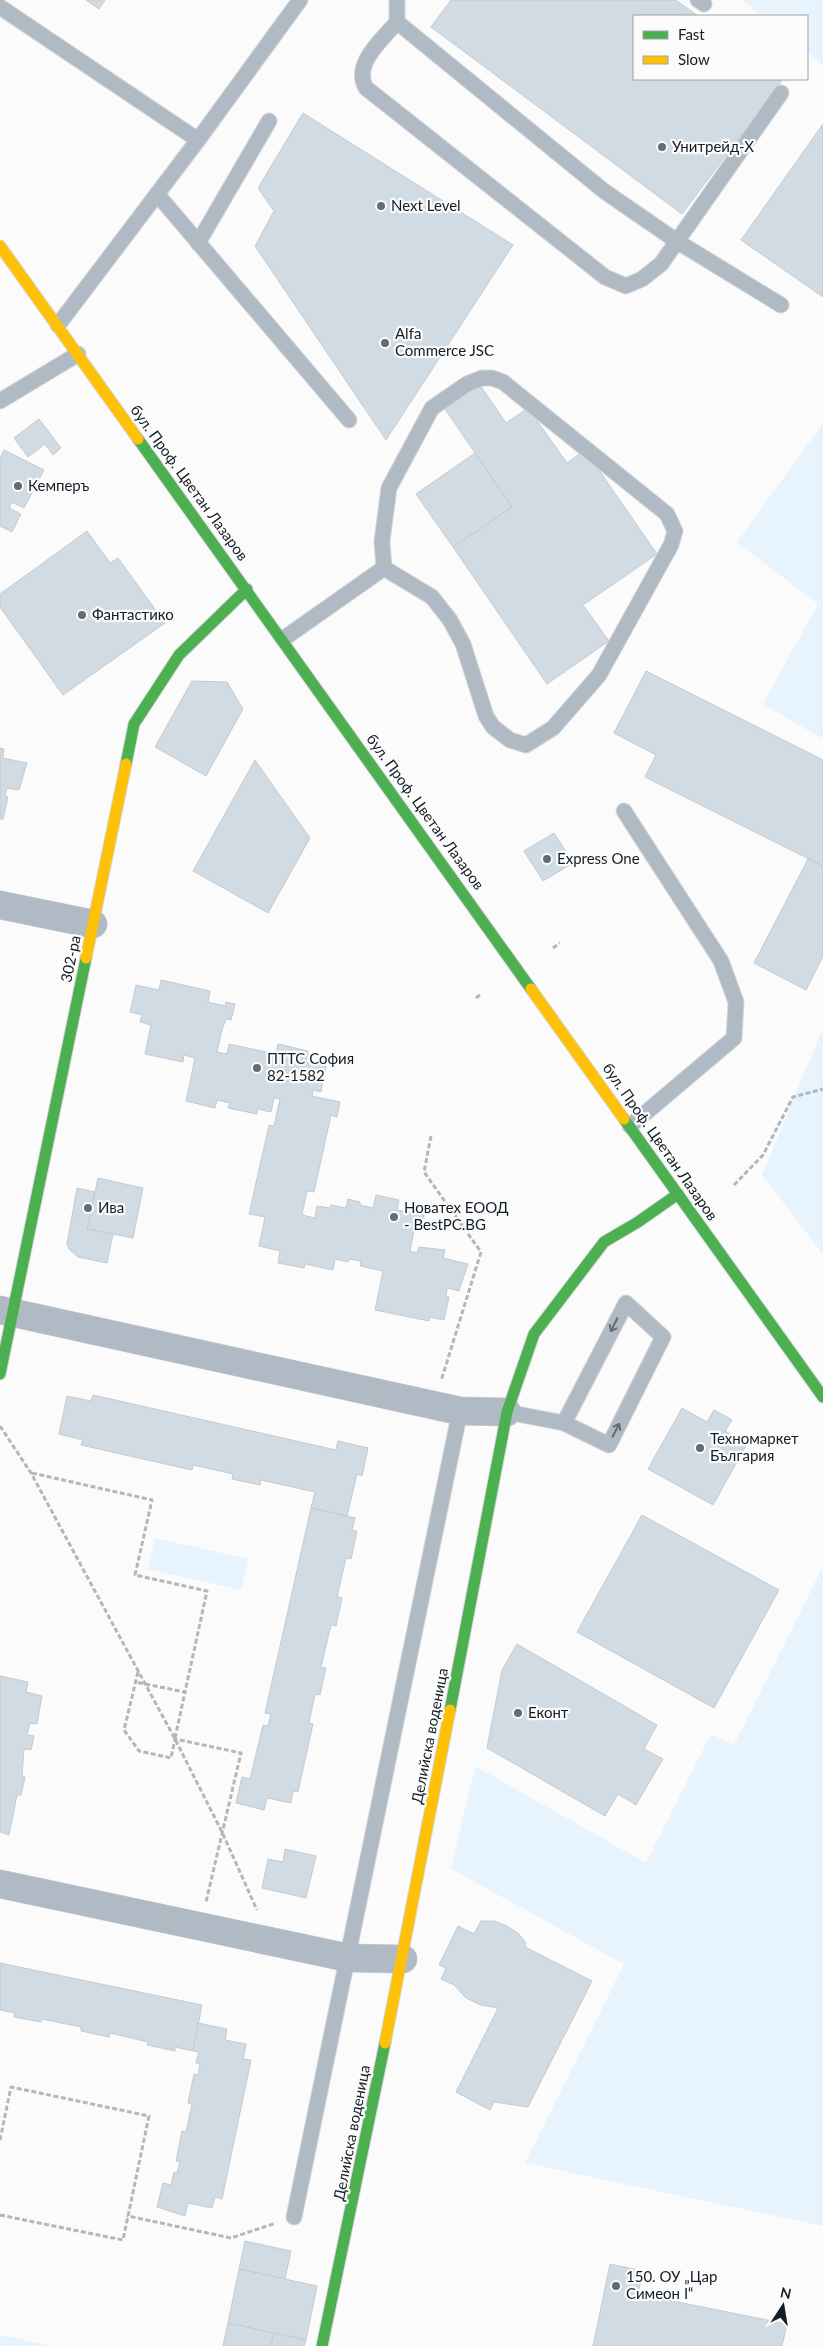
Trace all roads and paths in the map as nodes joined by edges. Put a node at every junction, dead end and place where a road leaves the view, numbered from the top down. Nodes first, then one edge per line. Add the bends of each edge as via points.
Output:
1 (300, 0) edge
2 (397, 0) edge
3 (0, 7) edge
4 (397, 22) junction
5 (781, 93) dead end
6 (268, 121) dead end
7 (198, 140) junction
8 (157, 194) junction
9 (198, 242) junction
10 (678, 242) junction
11 (0, 246) edge
12 (781, 305) dead end
13 (58, 325) junction
14 (78, 354) junction
15 (0, 401) edge
16 (350, 420) dead end
17 (384, 568) junction
18 (247, 589) junction
19 (283, 639) junction
20 (624, 811) dead end
21 (0, 905) edge
22 (93, 924) junction
23 (560, 943) dead end
24 (553, 948) dead end
25 (481, 994) dead end
26 (476, 998) dead end
27 (823, 1089) edge
28 (630, 1126) junction
29 (432, 1136) dead end
30 (734, 1185) dead end
31 (678, 1194) junction
32 (6, 1312) edge
33 (0, 1374) edge
34 (823, 1397) edge
35 (433, 1406) junction
36 (460, 1412) junction
37 (507, 1412) junction
38 (564, 1423) junction
39 (0, 1426) edge
40 (31, 1473) junction
41 (138, 1672) junction
42 (135, 1682) junction
43 (145, 1684) junction
44 (185, 1692) junction
45 (175, 1739) junction
46 (222, 1832) junction
47 (0, 1884) edge
48 (200, 1926) junction
49 (270, 1941) junction
50 (349, 1958) junction
51 (403, 1959) junction
52 (0, 2140) edge
53 (0, 2215) edge
54 (128, 2216) junction
55 (294, 2217) joint
56 (322, 2346) edge

1 - 7 lane
2 - 4 lane
3 - 7 lane
4 - 10 lane via 604,191
4 - 10 lane via 372,52 362,70 360,79 366,88 597,271 626,286 642,279 661,264
5 - 10 lane
6 - 9 lane
7 - 8 lane
8 - 9 lane
8 - 13 lane
9 - 16 lane
10 - 12 lane
11 - 13 street, бул. Проф. Цветан Лазаров
13 - 14 street, бул. Проф. Цветан Лазаров
14 - 15 lane
14 - 18 street, бул. Проф. Цветан Лазаров
17 - 17 lane via 432,597 463,644 486,716 493,727 510,740 526,745 553,728 599,675 671,546 675,531 667,514 503,382 482,378 467,384 432,408 389,488 382,541
17 - 19 lane
18 - 19 street, бул. Проф. Цветан Лазаров
18 - 22 street, 302-ра via 179,655 134,724
19 - 28 street, бул. Проф. Цветан Лазаров
20 - 28 lane via 721,962 736,1002 734,1038
21 - 22 street
22 - 32 street, 302-ра
23 - 24 path
25 - 26 path
27 - 30 path via 793,1097 763,1155
28 - 31 street, бул. Проф. Цветан Лазаров
29 - 35 path via 424,1172 480,1252
31 - 34 street, бул. Проф. Цветан Лазаров
31 - 37 street, Делийска воденица via 604,1242 534,1334
32 - 33 street, 302-ра
32 - 35 street
35 - 36 street
36 - 37 street
36 - 50 lane
37 - 38 lane
37 - 51 street, Делийска воденица
38 -> 38 lane via 609,1444 664,1337 626,1303
39 - 40 path
40 - 41 path
40 - 44 path via 152,1500 135,1575 208,1591
41 - 42 path
41 - 43 path
42 - 43 path
42 - 45 path via 124,1730 139,1751 171,1758
43 - 44 path
43 - 45 path
44 - 45 path
45 - 46 path
45 - 46 path via 241,1753
46 - 48 path
46 - 49 path
47 - 48 street
48 - 49 street
49 - 50 street
50 - 51 street
50 - 55 lane
51 - 56 street, Делийска воденица
52 - 54 path via 11,2087 149,2116
53 - 54 path via 123,2240
54 - 55 path via 231,2238

